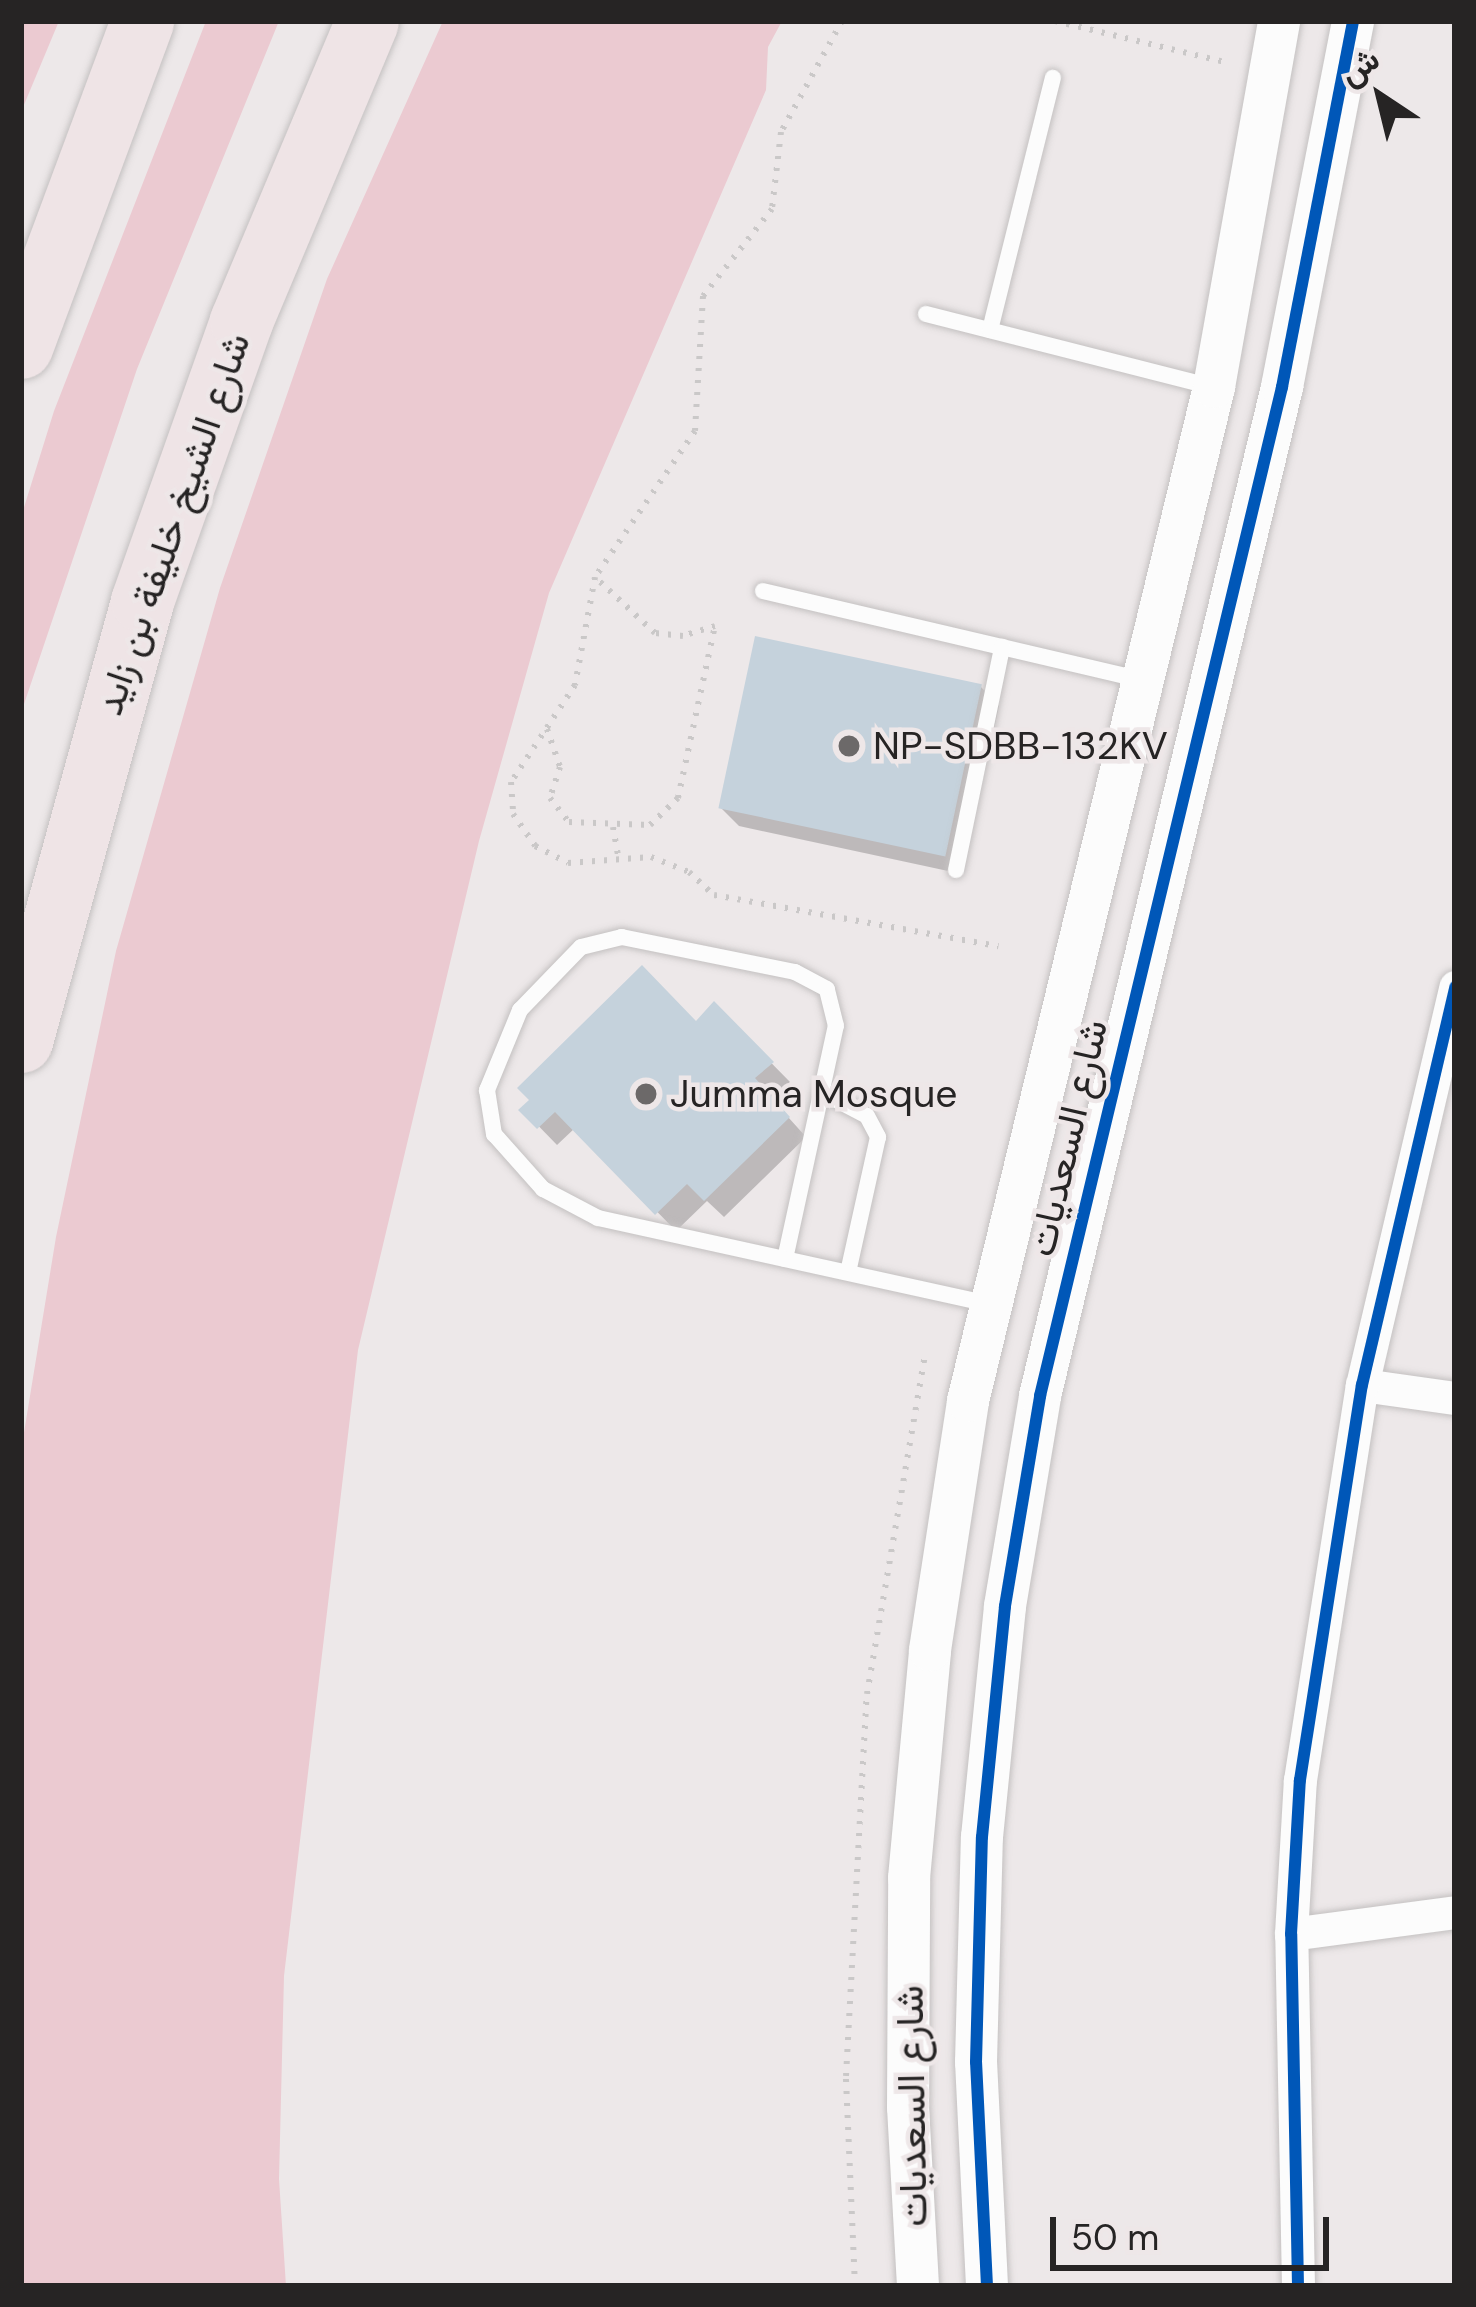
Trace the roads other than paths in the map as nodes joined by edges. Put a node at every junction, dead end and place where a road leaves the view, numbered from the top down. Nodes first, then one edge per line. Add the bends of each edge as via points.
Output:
1 (142, 21) edge
2 (367, 21) edge
3 (1279, 21) edge
4 (1353, 21) edge
5 (1053, 78) dead end
6 (926, 314) dead end
7 (990, 331) junction
8 (21, 347) edge
9 (1214, 387) junction
10 (763, 591) dead end
11 (1002, 647) junction
12 (1144, 680) junction
13 (956, 870) dead end
14 (1455, 987) edge
15 (21, 1041) edge
16 (825, 1094) junction
17 (785, 1259) junction
18 (848, 1272) junction
19 (989, 1305) junction
20 (1362, 1385) junction
21 (1455, 1398) edge
22 (1455, 1912) edge
23 (1291, 1934) junction
24 (918, 2286) edge
25 (987, 2286) edge
26 (1298, 2286) edge

1 - 8 highway
2 - 15 highway, شارع الشيخ خليفة بن زايد via 183,481 94,758
3 - 9 street, شارع السعديات
4 - 25 street, شارع السعديات via 1282,386 1040,1396 1005,1606 982,1837 976,2062
5 - 7 lane
6 - 7 lane
7 - 9 lane
9 - 12 street, شارع السعديات
10 - 11 lane
11 - 12 lane
11 - 13 lane
12 - 19 street, شارع السعديات
14 - 20 street
16 - 17 lane
16 - 17 lane via 834,1005 815,979 622,937 580,947 520,1010 488,1090 494,1134 560,1201 598,1218
16 - 18 lane via 867,1116 878,1136
17 - 18 lane
18 - 19 lane
19 - 24 street, شارع السعديات via 930,1650 909,1878 908,2107
20 - 21 street
20 - 23 street via 1325,1584
22 - 23 street
23 - 26 street

